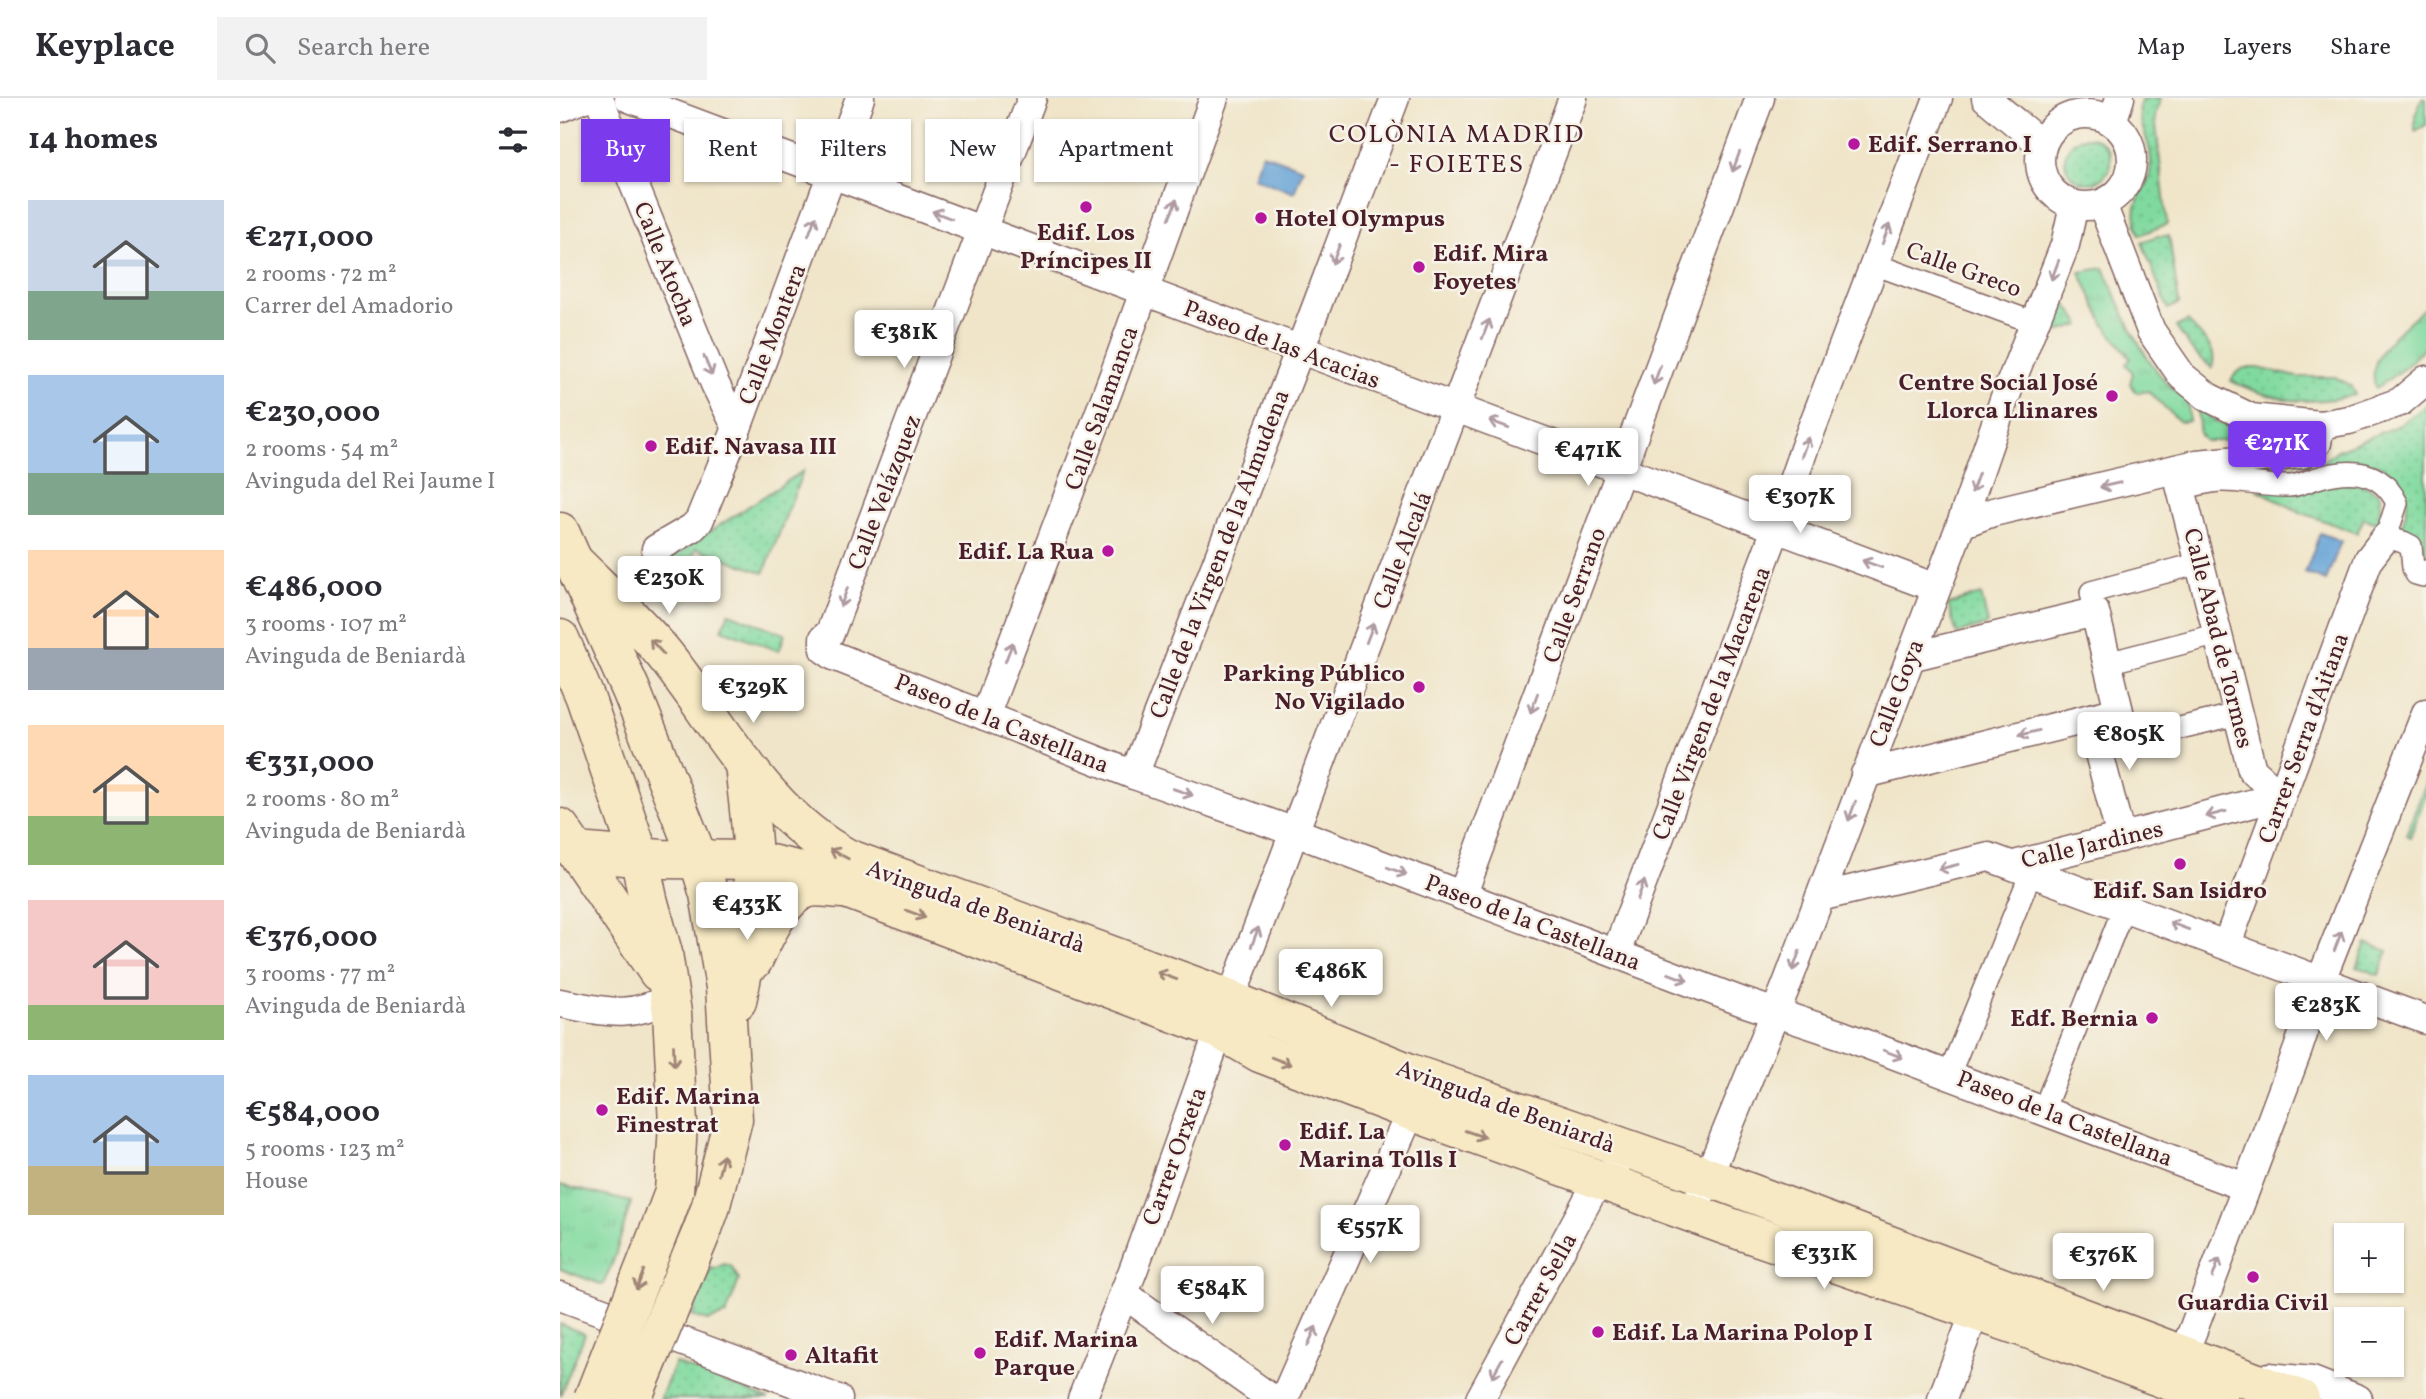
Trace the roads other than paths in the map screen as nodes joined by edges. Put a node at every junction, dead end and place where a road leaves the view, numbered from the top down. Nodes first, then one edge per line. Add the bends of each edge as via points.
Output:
1 (584, 98) edge
2 (599, 98) edge
3 (629, 98) edge
4 (860, 98) edge
5 (1032, 98) edge
6 (1214, 98) edge
7 (1395, 98) edge
8 (1573, 98) edge
9 (1760, 98) edge
10 (1938, 98) edge
11 (1986, 98) edge
12 (560, 108) edge
13 (2116, 110) edge
14 (852, 119) edge
15 (2042, 145) junction
16 (796, 161) edge
17 (829, 182) edge
18 (853, 182) edge
19 (2102, 204) junction
20 (2074, 205) junction
21 (982, 230) junction
22 (1874, 264) junction
23 (1143, 291) junction
24 (2035, 323) junction
25 (1298, 350) junction
26 (2426, 380) edge
27 (1456, 408) junction
28 (2320, 425) junction
29 (737, 428) junction
30 (1621, 469) junction
31 (2179, 478) junction
32 (1961, 524) junction
33 (1776, 529) junction
34 (2386, 537) junction
35 (565, 545) edge
36 (656, 549) dead end
37 (2200, 563) junction
38 (2426, 571) edge
39 (1936, 588) junction
40 (2095, 612) junction
41 (2219, 634) junction
42 (560, 639) edge
43 (824, 649) joint
44 (1910, 657) junction
45 (2107, 663) junction
46 (631, 690) junction
47 (568, 705) edge
48 (2119, 711) junction
49 (2426, 713) edge
50 (2238, 714) junction
51 (985, 716) junction
52 (2090, 718) junction
53 (714, 720) junction
54 (744, 763) junction
55 (1865, 774) junction
56 (1134, 775) junction
57 (2281, 796) junction
58 (1295, 832) junction
59 (2121, 838) junction
60 (568, 840) edge
61 (639, 855) junction
62 (698, 858) junction
63 (753, 860) junction
64 (2023, 869) junction
65 (852, 889) junction
66 (1462, 896) junction
67 (1820, 897) junction
68 (2124, 907) junction
69 (2227, 944) junction
70 (1616, 953) junction
71 (2321, 980) junction
72 (669, 993) junction
73 (738, 995) junction
74 (560, 1003) edge
75 (1775, 1012) junction
76 (1225, 1016) junction
77 (2426, 1020) edge
78 (729, 1038) junction
79 (1949, 1075) junction
80 (1411, 1111) junction
81 (2043, 1111) junction
82 (1600, 1179) junction
83 (2245, 1186) junction
84 (1701, 1194) junction
85 (1124, 1294) junction
86 (560, 1296) edge
87 (1975, 1312) junction
88 (2057, 1339) junction
89 (2180, 1360) junction
90 (2224, 1386) edge
91 (593, 1399) edge
92 (632, 1399) edge
93 (838, 1399) edge
94 (1082, 1399) edge
95 (1272, 1399) edge
96 (1284, 1399) edge
97 (1480, 1399) edge
98 (1942, 1399) edge
99 (2300, 1399) edge
100 (2358, 1399) edge

1 - 12 street
2 -> 29 street, Calle Atocha
3 - 16 street, Paseo de las Acacias
4 - 14 street, Calle Montera
5 - 21 street, Calle Velázquez
23 -> 6 street, Calle Salamanca
7 -> 25 street, Calle de la Virgen de la Almudena
27 -> 8 street, Calle Alcalá
9 -> 30 street, Calle Serrano
22 -> 10 street, Calle Virgen de la Macarena
11 - 15 street
13 - 15 street via 2074,115 2049,132
13 - 19 street via 2132,153 2132,168 2116,196
15 - 20 street via 2040,170 2045,182 2062,200
29 -> 17 street, Calle Montera
21 -> 18 street, Paseo de las Acacias
19 - 20 street
19 - 28 street via 2151,331 2182,376 2208,397 2251,418
20 -> 24 street, Calle Goya via 2065,245
21 - 23 street, Paseo de las Acacias
21 -> 43 street, Calle Velázquez via 855,569 824,638
22 - 24 street, Calle Greco
33 -> 22 street, Calle Virgen de la Macarena
23 - 25 street, Paseo de las Acacias
51 -> 23 street, Calle Salamanca
24 -> 32 street, Calle Goya
25 - 27 street, Paseo de las Acacias
25 - 56 street, Calle de la Virgen de la Almudena
26 - 28 street via 2400,402
30 -> 27 street, Paseo de las Acacias
58 -> 27 street, Calle Alcalá
28 - 31 street via 2317,443 2302,454 2197,464
29 - 36 street, Calle Montera via 699,521
30 - 33 street, Paseo de las Acacias
30 -> 66 street, Calle Serrano
31 -> 32 street via 1993,512
31 - 34 street via 2287,486 2337,473 2366,474 2391,490 2397,503
31 - 37 street, Calle Abad de Tormes
32 - 39 street, Calle Goya
39 -> 33 street, Paseo de las Acacias
70 -> 33 street, Calle Virgen de la Macarena
34 - 38 street via 2411,547 2416,574 2423,576
34 - 57 street, Carrer Serra d'Aitana via 2369,559
35 - 46 main road
53 -> 35 main road, Avinguda de Beniardà via 662,653
37 - 40 street via 2091,592
37 - 41 street, Calle Abad de Tormes
39 - 44 street, Calle Goya
40 - 44 street
40 - 45 street
41 - 45 street
41 - 50 street, Calle Abad de Tormes
42 - 47 main road
43 - 51 street, Paseo de la Castellana
44 - 55 street, Calle Goya
45 - 48 street
46 - 47 main road
46 - 53 main road
46 - 62 main road
47 - 61 main road
48 - 50 street via 2126,741
48 - 52 street
71 -> 49 street
50 - 57 street, Calle Abad de Tormes via 2252,770
51 - 56 street, Paseo de la Castellana
52 -> 55 street
52 - 59 street
53 - 54 main road, Avinguda de Beniardà
54 - 63 main road
76 -> 54 main road, Avinguda de Beniardà via 846,858 784,813
55 -> 67 street, Calle Goya
56 -> 58 street, Paseo de la Castellana
57 -> 59 street, Calle Jardines
57 - 69 street, Carrer Serra d'Aitana
58 -> 66 street, Paseo de la Castellana
76 -> 58 street, Calle Alcalá
59 - 64 street, Calle Jardines
60 - 61 main road, Avinguda de Beniardà
60 - 72 main road
61 - 62 main road, Avinguda de Beniardà
61 - 72 main road
62 - 63 main road, Avinguda de Beniardà
62 - 78 main road via 723,974
63 - 65 main road, Avinguda de Beniardà
63 - 73 main road
64 -> 67 street, Calle Jardines via 1989,857
64 - 68 street
64 - 79 street
65 - 73 main road via 808,888 788,902 770,924
65 -> 76 main road, Avinguda de Beniardà
66 - 70 street, Paseo de la Castellana
67 -> 75 street, Calle Goya
69 -> 68 street
68 - 81 street
69 - 71 street
70 -> 75 street, Paseo de la Castellana
71 - 77 street
71 - 83 street
72 - 74 street via 656,1006 629,1013
72 -> 91 main road, bridge via 678,1124 674,1192
73 - 78 main road
75 -> 79 street, Paseo de la Castellana
75 - 84 street, Calle Goya
76 -> 80 main road, Avinguda de Beniardà via 1260,1053
76 - 84 main road, Avinguda de Beniardà via 1410,1073
76 - 85 street, Carrer Orxeta
92 -> 78 main road, bridge via 710,1209 733,1119
79 - 81 street, Paseo de la Castellana
80 -> 82 main road, Avinguda de Beniardà
96 -> 80 street
81 - 83 street, Paseo de la Castellana
82 - 84 main road, Avinguda de Beniardà
82 -> 97 street, Carrer Sella
89 -> 83 street
84 - 87 main road, Avinguda de Beniardà
84 - 89 main road, Avinguda de Beniardà via 2003,1288
85 - 94 street, Carrer Orxeta
85 - 95 street
86 - 93 street
87 - 88 main road, Avinguda de Beniardà
87 - 98 street
88 - 89 street, Avinguda de Beniardà via 2151,1369
88 - 90 main road, Avinguda de Beniardà
89 - 90 main road, Avinguda de Beniardà
90 - 99 main road, Avinguda de Beniardà
90 - 100 street via 2312,1381

